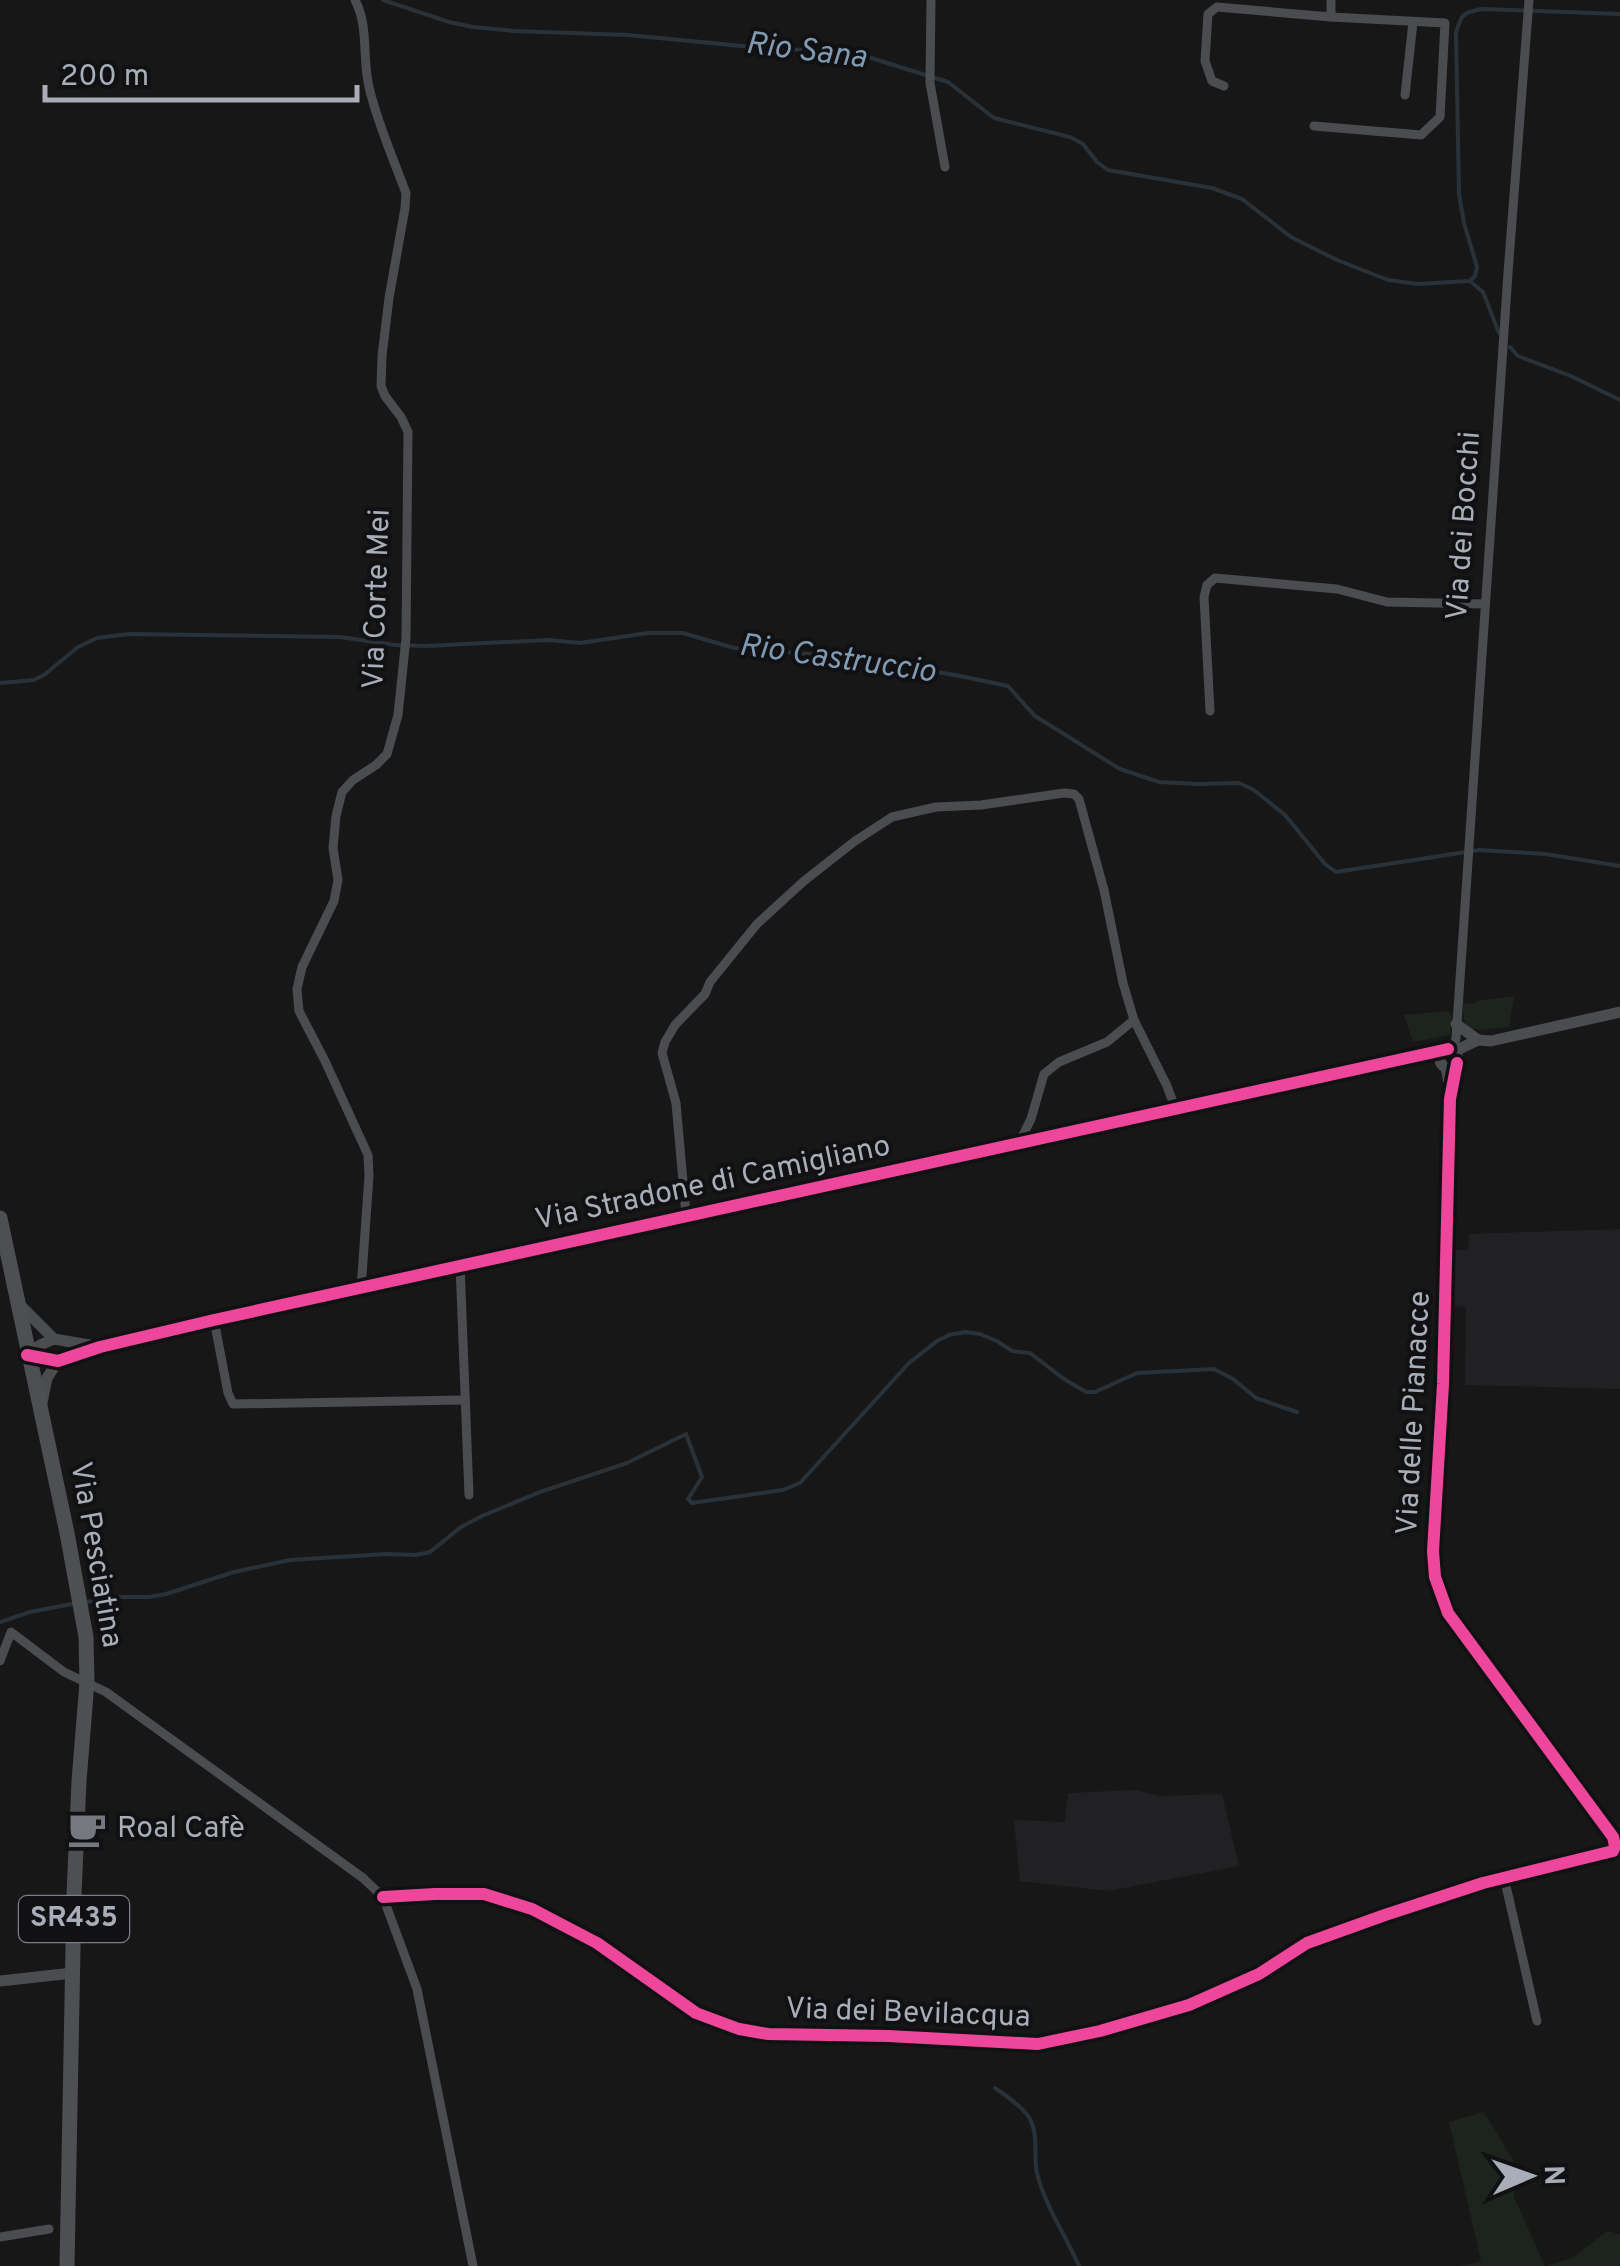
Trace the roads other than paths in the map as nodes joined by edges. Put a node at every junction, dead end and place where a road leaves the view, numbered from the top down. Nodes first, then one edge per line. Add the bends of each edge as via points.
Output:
1 (355, 0) edge
2 (931, 0) edge
3 (1331, 0) edge
4 (1528, 3) edge
5 (1331, 18) junction
6 (1413, 22) junction
7 (1224, 86) dead end
8 (1406, 96) dead end
9 (1314, 126) dead end
10 (945, 168) dead end
11 (1485, 604) junction
12 (1210, 711) dead end
13 (1620, 1012) edge
14 (1134, 1020) junction
15 (1456, 1024) junction
16 (1484, 1040) junction
17 (1451, 1058) junction
18 (1175, 1108) junction
19 (1019, 1143) junction
20 (686, 1215) junction
21 (0, 1218) edge
22 (460, 1265) junction
23 (362, 1289) junction
24 (17, 1302) junction
25 (214, 1320) junction
26 (54, 1339) junction
27 (100, 1347) junction
28 (28, 1355) junction
29 (58, 1361) junction
30 (463, 1400) junction
31 (40, 1414) junction
32 (468, 1495) dead end
33 (0, 1661) edge
34 (87, 1682) junction
35 (1613, 1851) joint
36 (1504, 1877) junction
37 (383, 1898) junction
38 (74, 1973) junction
39 (0, 1981) edge
40 (1536, 2021) dead end
41 (49, 2229) dead end
42 (0, 2236) edge
43 (66, 2266) edge
44 (472, 2266) edge

1 - 23 street, Via Corte Mei via 369,88 406,193 381,386 408,432 405,655 387,754 342,792 334,901 302,967 296,1001 368,1155
2 - 10 street via 930,84
3 - 5 street
4 - 11 street, Via dei Bocchi
5 - 6 street
5 - 7 street via 1212,10 1205,60 1212,81
6 - 8 street
6 - 9 street via 1445,24 1440,117 1421,135
11 - 12 street via 1387,602 1337,589 1216,578 1204,597
11 - 15 street, Via dei Bocchi
13 - 16 street
14 - 18 street, Via Stradone di Camigliano
14 - 19 street via 1044,1074
14 - 20 street, Via Stradone di Camigliano via 1079,798 1064,793 892,816 757,924 665,1042
15 - 16 street
15 - 17 street, Via dei Bocchi
16 - 17 street, Via Stradone di Camigliano
17 - 18 street, Via Stradone di Camigliano via 1410,1057
17 - 35 street, Via delle Pianacce via 1435,1577 1448,1613 1614,1837
18 - 19 street, Via Stradone di Camigliano
19 - 20 street, Via Stradone di Camigliano
20 - 22 street, Via Stradone di Camigliano
21 - 24 main road, Via Pesciatina / SR435
22 - 23 street, Via Stradone di Camigliano
22 - 30 street
23 - 25 street, Via Stradone di Camigliano
24 - 26 street
24 - 28 main road, Via Pesciatina / SR435
25 - 27 street, Via Stradone di Camigliano
25 - 30 street via 233,1404
26 - 27 street, Via Stradone di Camigliano
26 - 28 street
27 - 29 street, Via Stradone di Camigliano
28 - 29 street, Via Stradone di Camigliano
28 - 31 main road, Via Pesciatina / SR435
29 - 31 street
30 - 32 street
31 - 34 main road, Via Pesciatina / SR435 via 81,1602
33 - 34 street via 11,1632
34 - 37 street via 340,1860
34 - 38 main road, Via Pesciatina / SR435
35 - 36 street, Via dei Bevilacqua
36 - 37 street, Via dei Bevilacqua via 1307,1943 1190,2006 1038,2044 739,2029 696,2012 597,1943 532,1909 484,1894
36 - 40 street
37 - 44 street via 417,1989
38 - 39 street
38 - 43 main road, Via Pesciatina / SR435
41 - 42 street

